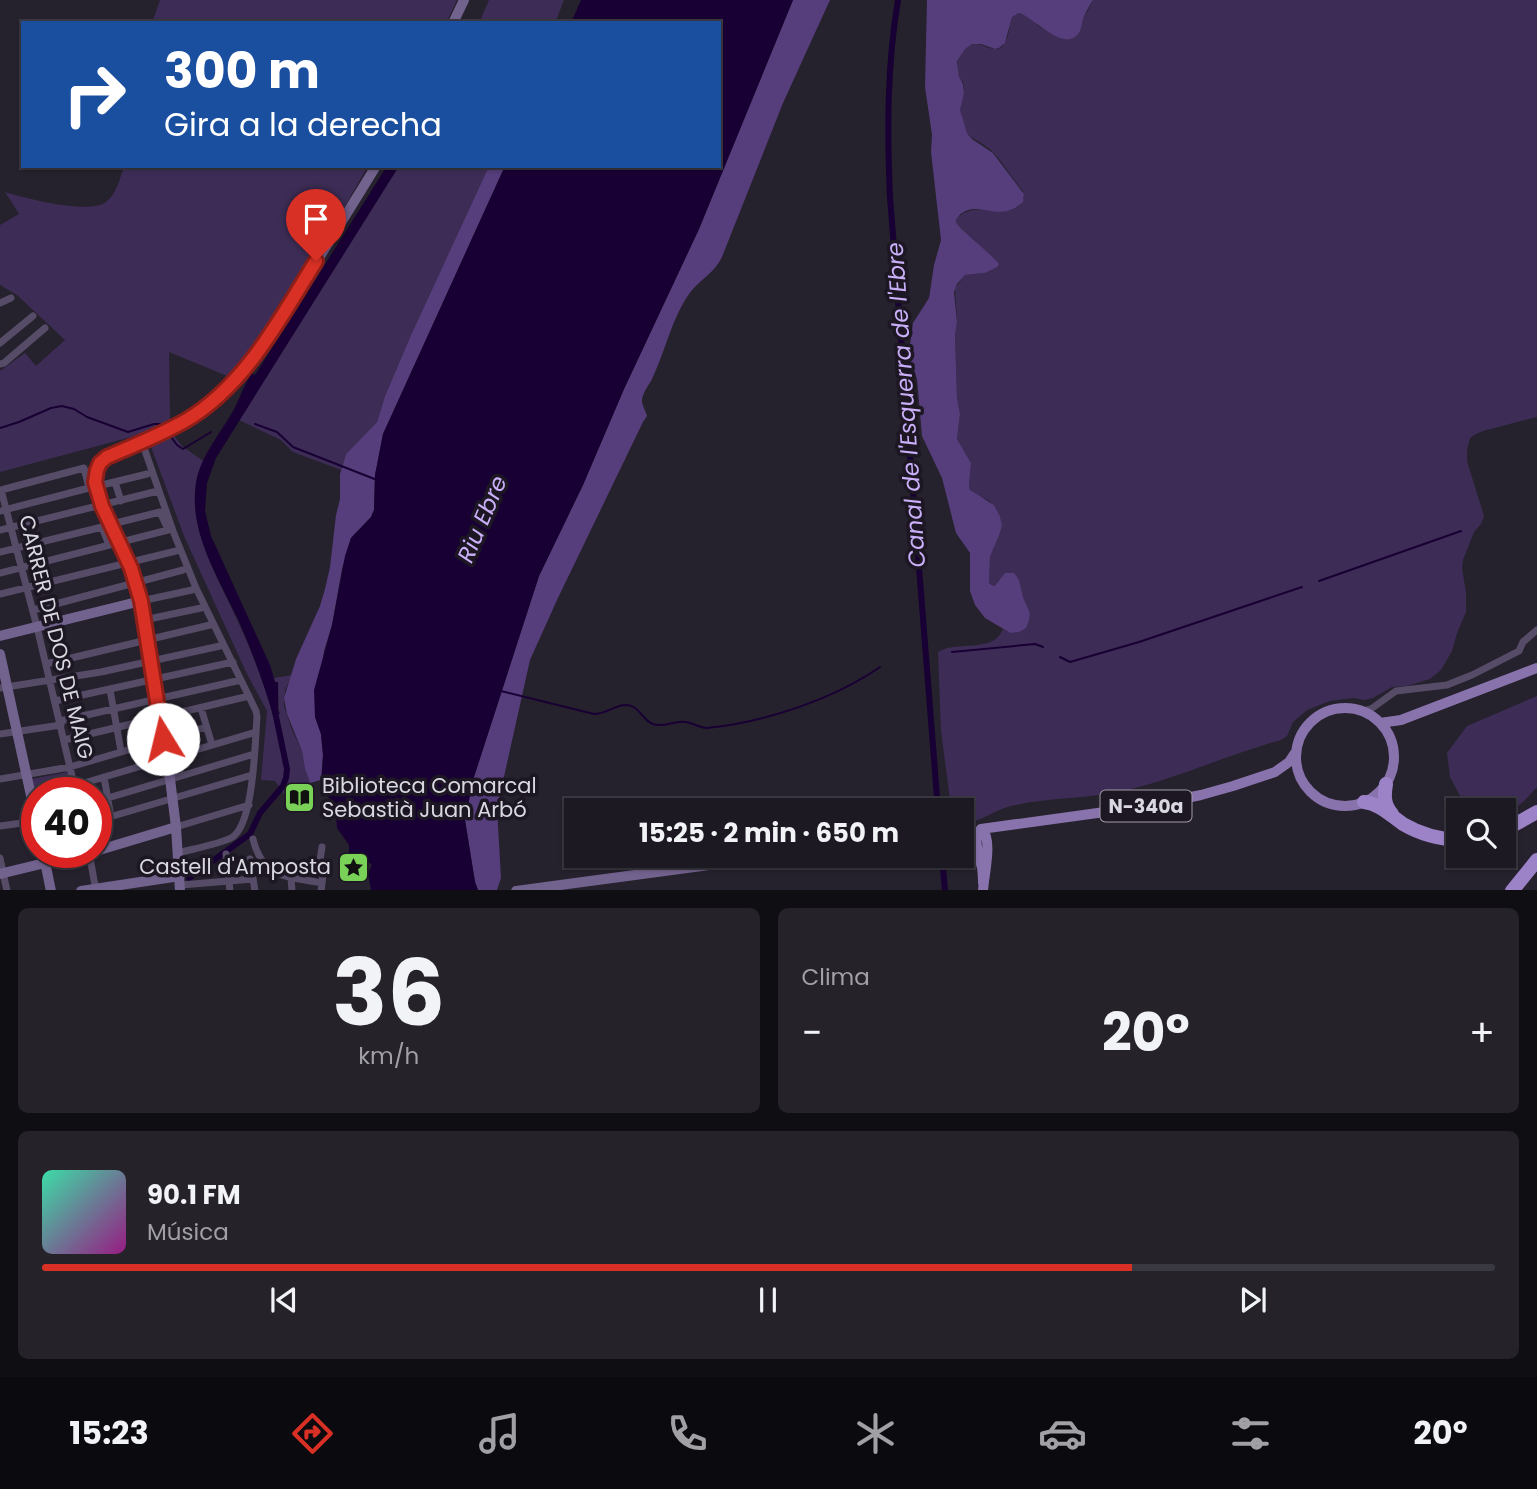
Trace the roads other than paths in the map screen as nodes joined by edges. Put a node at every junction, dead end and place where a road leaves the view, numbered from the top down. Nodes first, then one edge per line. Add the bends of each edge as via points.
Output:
1 (464, 0) edge
2 (454, 21) edge
3 (375, 168) edge
4 (11, 298) dead end
5 (0, 303) edge
6 (33, 316) dead end
7 (45, 328) dead end
8 (0, 343) edge
9 (0, 364) edge
10 (142, 442) junction
11 (147, 474) dead end
12 (115, 482) junction
13 (102, 485) dead end
14 (158, 491) junction
15 (1, 492) edge
16 (121, 501) junction
17 (102, 506) junction
18 (3, 510) edge
19 (117, 523) dead end
20 (11, 528) junction
21 (170, 528) junction
22 (0, 530) edge
23 (114, 544) junction
24 (17, 548) junction
25 (176, 551) dead end
26 (0, 552) edge
27 (128, 563) junction
28 (22, 568) junction
29 (183, 570) dead end
30 (0, 573) edge
31 (135, 582) junction
32 (27, 587) junction
33 (192, 590) dead end
34 (0, 594) edge
35 (141, 601) junction
36 (201, 608) dead end
37 (33, 610) junction
38 (144, 620) junction
39 (210, 625) dead end
40 (37, 627) junction
41 (1537, 630) edge
42 (0, 636) edge
43 (147, 640) junction
44 (220, 646) dead end
45 (0, 654) edge
46 (150, 662) junction
47 (233, 662) junction
48 (46, 664) junction
49 (1537, 667) edge
50 (102, 672) junction
51 (154, 680) junction
52 (241, 680) junction
53 (50, 681) junction
54 (4, 688) edge
55 (108, 690) junction
56 (249, 696) junction
57 (157, 699) junction
58 (1384, 699) junction
59 (55, 701) junction
60 (201, 708) junction
61 (113, 709) junction
62 (1363, 711) junction
63 (160, 718) junction
64 (1401, 720) junction
65 (1379, 722) junction
66 (60, 723) junction
67 (206, 727) junction
68 (117, 728) junction
69 (17, 732) junction
70 (256, 732) junction
71 (0, 734) edge
72 (163, 739) junction
73 (64, 740) junction
74 (1391, 741) junction
75 (212, 745) junction
76 (121, 751) junction
77 (1295, 753) junction
78 (254, 754) junction
79 (167, 758) junction
80 (70, 767) junction
81 (1275, 772) junction
82 (252, 775) junction
83 (1299, 775) junction
84 (27, 776) junction
85 (72, 777) edge
86 (104, 777) edge
87 (0, 779) edge
88 (170, 779) junction
89 (1386, 784) junction
90 (112, 797) edge
91 (173, 799) junction
92 (1364, 802) junction
93 (249, 805) junction
94 (1537, 807) edge
95 (1537, 812) edge
96 (112, 817) edge
97 (1395, 818) junction
98 (1522, 821) junction
99 (21, 824) edge
100 (1015, 824) junction
101 (1516, 824) edge
102 (0, 826) edge
103 (176, 827) junction
104 (981, 829) junction
105 (1446, 838) edge
106 (253, 839) dead end
107 (976, 842) edge
108 (112, 845) edge
109 (322, 847) dead end
110 (178, 853) junction
111 (226, 854) dead end
112 (0, 859) edge
113 (250, 859) dead end
114 (1537, 860) edge
115 (21, 867) edge
116 (46, 868) edge
117 (92, 868) edge
118 (687, 868) edge
119 (2, 874) edge
120 (1537, 875) edge
121 (290, 877) junction
122 (253, 879) junction
123 (229, 881) junction
124 (180, 884) edge
125 (322, 887) edge
126 (983, 887) edge
127 (51, 890) edge
128 (96, 890) edge
129 (230, 890) edge
130 (255, 890) edge
131 (292, 890) edge
132 (523, 890) edge
133 (1513, 890) edge
134 (1525, 890) edge

1 - 2 street
3 - 10 street via 279,321 233,383 185,421
4 - 5 street
6 - 8 street
7 - 9 street
10 - 14 street
10 - 17 street via 100,463 95,482
11 - 12 street
12 - 13 street
12 - 16 street
14 - 16 street
14 - 21 street
15 - 18 street, CARRER DE DOS DE MAIG
15 - 18 street via 84,468 89,488
16 - 17 street
17 - 20 street
17 - 23 street
18 - 20 street, CARRER DE DOS DE MAIG
19 - 21 street via 160,512
20 - 22 street
20 - 24 street, CARRER DE DOS DE MAIG
21 - 23 street
21 - 47 street
23 - 24 street via 102,527
23 - 27 street
23 - 28 street
24 - 26 street
24 - 28 street, CARRER DE DOS DE MAIG
25 - 27 street
27 - 31 street
27 - 32 street
28 - 30 street
28 - 32 street, CARRER DE DOS DE MAIG
29 - 31 street
31 - 35 street
31 - 37 street
32 - 34 street
32 - 37 street, CARRER DE DOS DE MAIG
33 - 35 street
35 - 38 street
35 - 40 street
36 - 38 street
37 - 40 street, CARRER DE DOS DE MAIG
38 - 43 street
39 - 43 street
40 - 42 street
40 - 48 street, CARRER DE DOS DE MAIG
41 - 58 street via 1519,651 1472,675 1447,685 1396,691
43 - 46 street
43 - 48 street
44 - 46 street
45 - 54 street
46 - 50 street
46 - 51 street
47 - 51 street
47 - 52 street
48 - 53 street, CARRER DE DOS DE MAIG
49 - 64 main road
50 - 53 street
50 - 55 street
51 - 55 street
51 - 57 street
52 - 56 street
52 - 57 street
53 - 54 street
53 - 59 street, CARRER DE DOS DE MAIG
54 - 69 street
55 - 59 street
55 - 61 street
56 - 60 street
56 - 70 street via 256,711
57 - 61 street
57 - 63 street
58 - 62 street
58 - 65 street
59 - 66 street, CARRER DE DOS DE MAIG
60 - 63 street
60 - 67 street
61 - 66 street
61 - 68 street
62 - 65 main road
62 - 77 main road via 1338,708 1315,717 1300,735
63 - 68 street
63 - 72 street
64 - 65 main road
64 - 74 main road
65 - 74 main road
66 - 69 street
66 - 73 street, CARRER DE DOS DE MAIG
67 - 72 street
67 - 75 street
68 - 73 street
68 - 76 street
69 - 71 street
69 - 84 street
70 - 75 street
70 - 78 street
72 - 76 street
72 - 79 street
73 - 80 street, CARRER DE DOS DE MAIG
74 - 89 main road via 1393,766
75 - 79 street
76 - 80 street
77 - 81 main road, N-340a
77 - 83 main road
78 - 82 street
78 - 88 street
79 - 86 street
79 - 88 street
80 - 84 street
80 - 85 street, CARRER DE DOS DE MAIG
81 - 83 main road, N-340a
81 - 100 main road, N-340a via 1192,797
82 - 91 street
82 - 93 street
83 - 92 main road via 1312,794 1325,802 1340,806
84 - 87 street
88 - 90 street
88 - 91 street
89 - 92 main road
89 - 97 highway via 1384,797
91 - 96 street
91 - 103 street
92 - 97 highway
93 - 103 street
93 - 110 street via 231,838
94 - 98 highway
95 - 98 highway
97 - 105 highway via 1420,832
98 - 101 highway
99 - 102 street
100 - 104 main road, N-340a
100 - 107 main road
103 - 108 street
103 - 110 street
104 - 107 street, N-340a
104 - 107 main road
106 - 121 street via 264,865
107 - 126 main road
109 - 125 street
110 - 124 street
111 - 123 street
112 - 119 street
113 - 122 street
114 - 133 highway
115 - 119 street
116 - 127 street
117 - 128 street
118 - 132 street
120 - 134 highway
121 - 125 street
121 - 131 street
122 - 123 street
122 - 130 street
123 - 124 street
123 - 129 street
124 - 128 street

